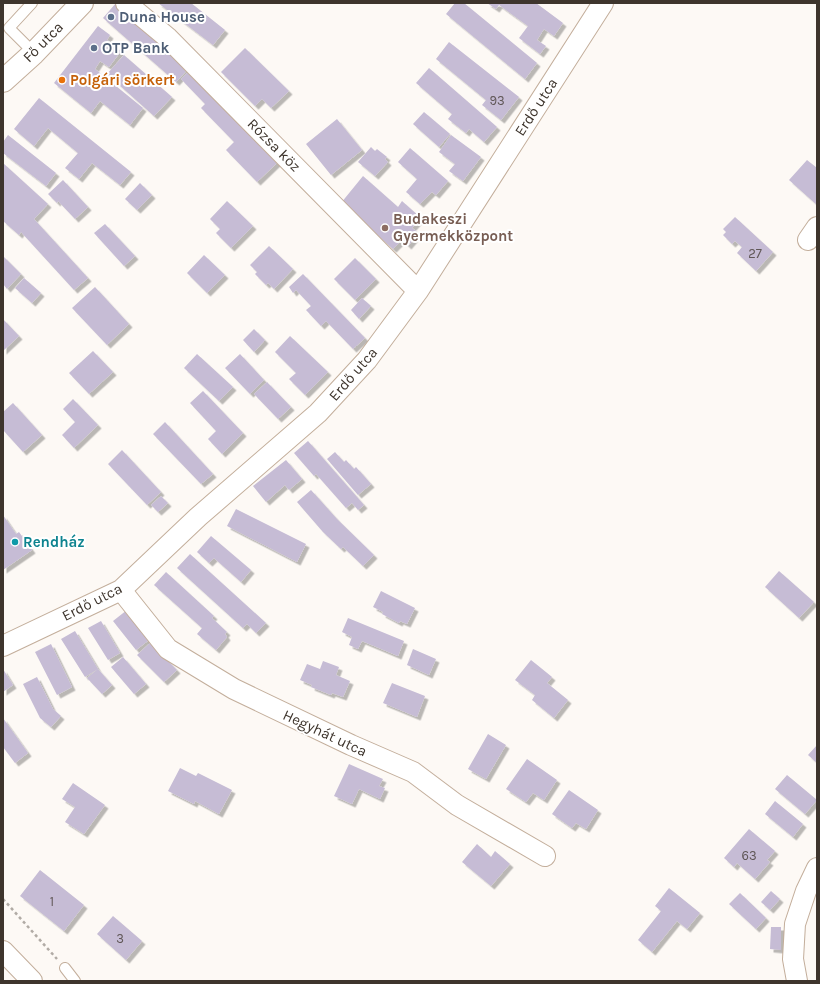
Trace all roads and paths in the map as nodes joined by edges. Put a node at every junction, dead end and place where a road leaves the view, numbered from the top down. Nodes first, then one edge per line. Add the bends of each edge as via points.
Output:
1 (32, 3) edge
2 (82, 3) edge
3 (126, 3) edge
4 (603, 3) edge
5 (34, 53) junction
6 (3, 81) edge
7 (418, 291) junction
8 (121, 590) junction
9 (3, 646) edge
10 (545, 856) dead end
11 (817, 868) edge
12 (3, 899) edge
13 (3, 951) edge
14 (65, 968) joint
15 (32, 981) edge
16 (76, 981) edge
17 (798, 981) edge

1 - 5 lane via 9,28
2 - 5 main road, Fő utca
3 - 7 street, Rózsa köz via 168,38
4 - 7 street, Erdő utca
5 - 6 main road, Fő utca
7 - 8 street, Erdő utca via 368,360 318,413 198,517
8 - 9 street, Erdő utca
8 - 10 street, Hegyhát utca via 168,649 241,692 413,772 457,804
11 - 17 street via 795,924 793,958
12 - 14 path
13 - 15 street
14 - 16 lane

